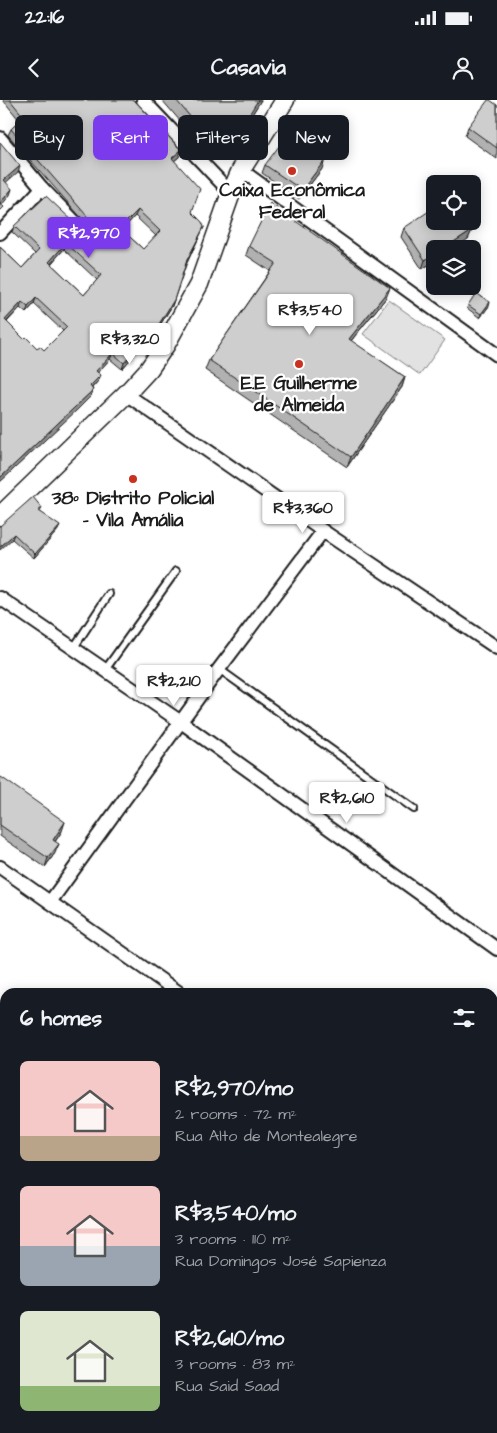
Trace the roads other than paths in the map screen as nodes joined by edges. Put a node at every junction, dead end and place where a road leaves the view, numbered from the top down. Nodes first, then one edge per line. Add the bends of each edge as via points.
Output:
1 (143, 100) edge
2 (286, 100) edge
3 (0, 138) edge
4 (242, 170) junction
5 (42, 188) junction
6 (230, 193) junction
7 (77, 224) edge
8 (0, 233) edge
9 (497, 355) edge
10 (126, 394) junction
11 (0, 516) edge
12 (323, 531) junction
13 (176, 571) dead end
14 (109, 594) dead end
15 (0, 598) edge
16 (497, 648) edge
17 (73, 649) junction
18 (219, 669) junction
19 (105, 670) junction
20 (181, 722) junction
21 (414, 809) dead end
22 (0, 867) edge
23 (50, 902) junction
24 (497, 948) edge
25 (172, 988) edge

1 - 6 street
2 - 4 main road
3 - 5 street
4 - 6 main road
4 - 9 street
5 - 7 street
5 - 8 street
6 - 10 main road via 199,284 149,369
10 - 11 main road
10 - 12 street
12 - 16 street
12 - 18 street
13 - 19 lane
14 - 17 lane
15 - 17 street
17 - 19 street
18 - 20 street
18 - 21 lane
19 - 20 street
20 - 23 street
20 - 24 street
22 - 23 street
23 - 25 street

